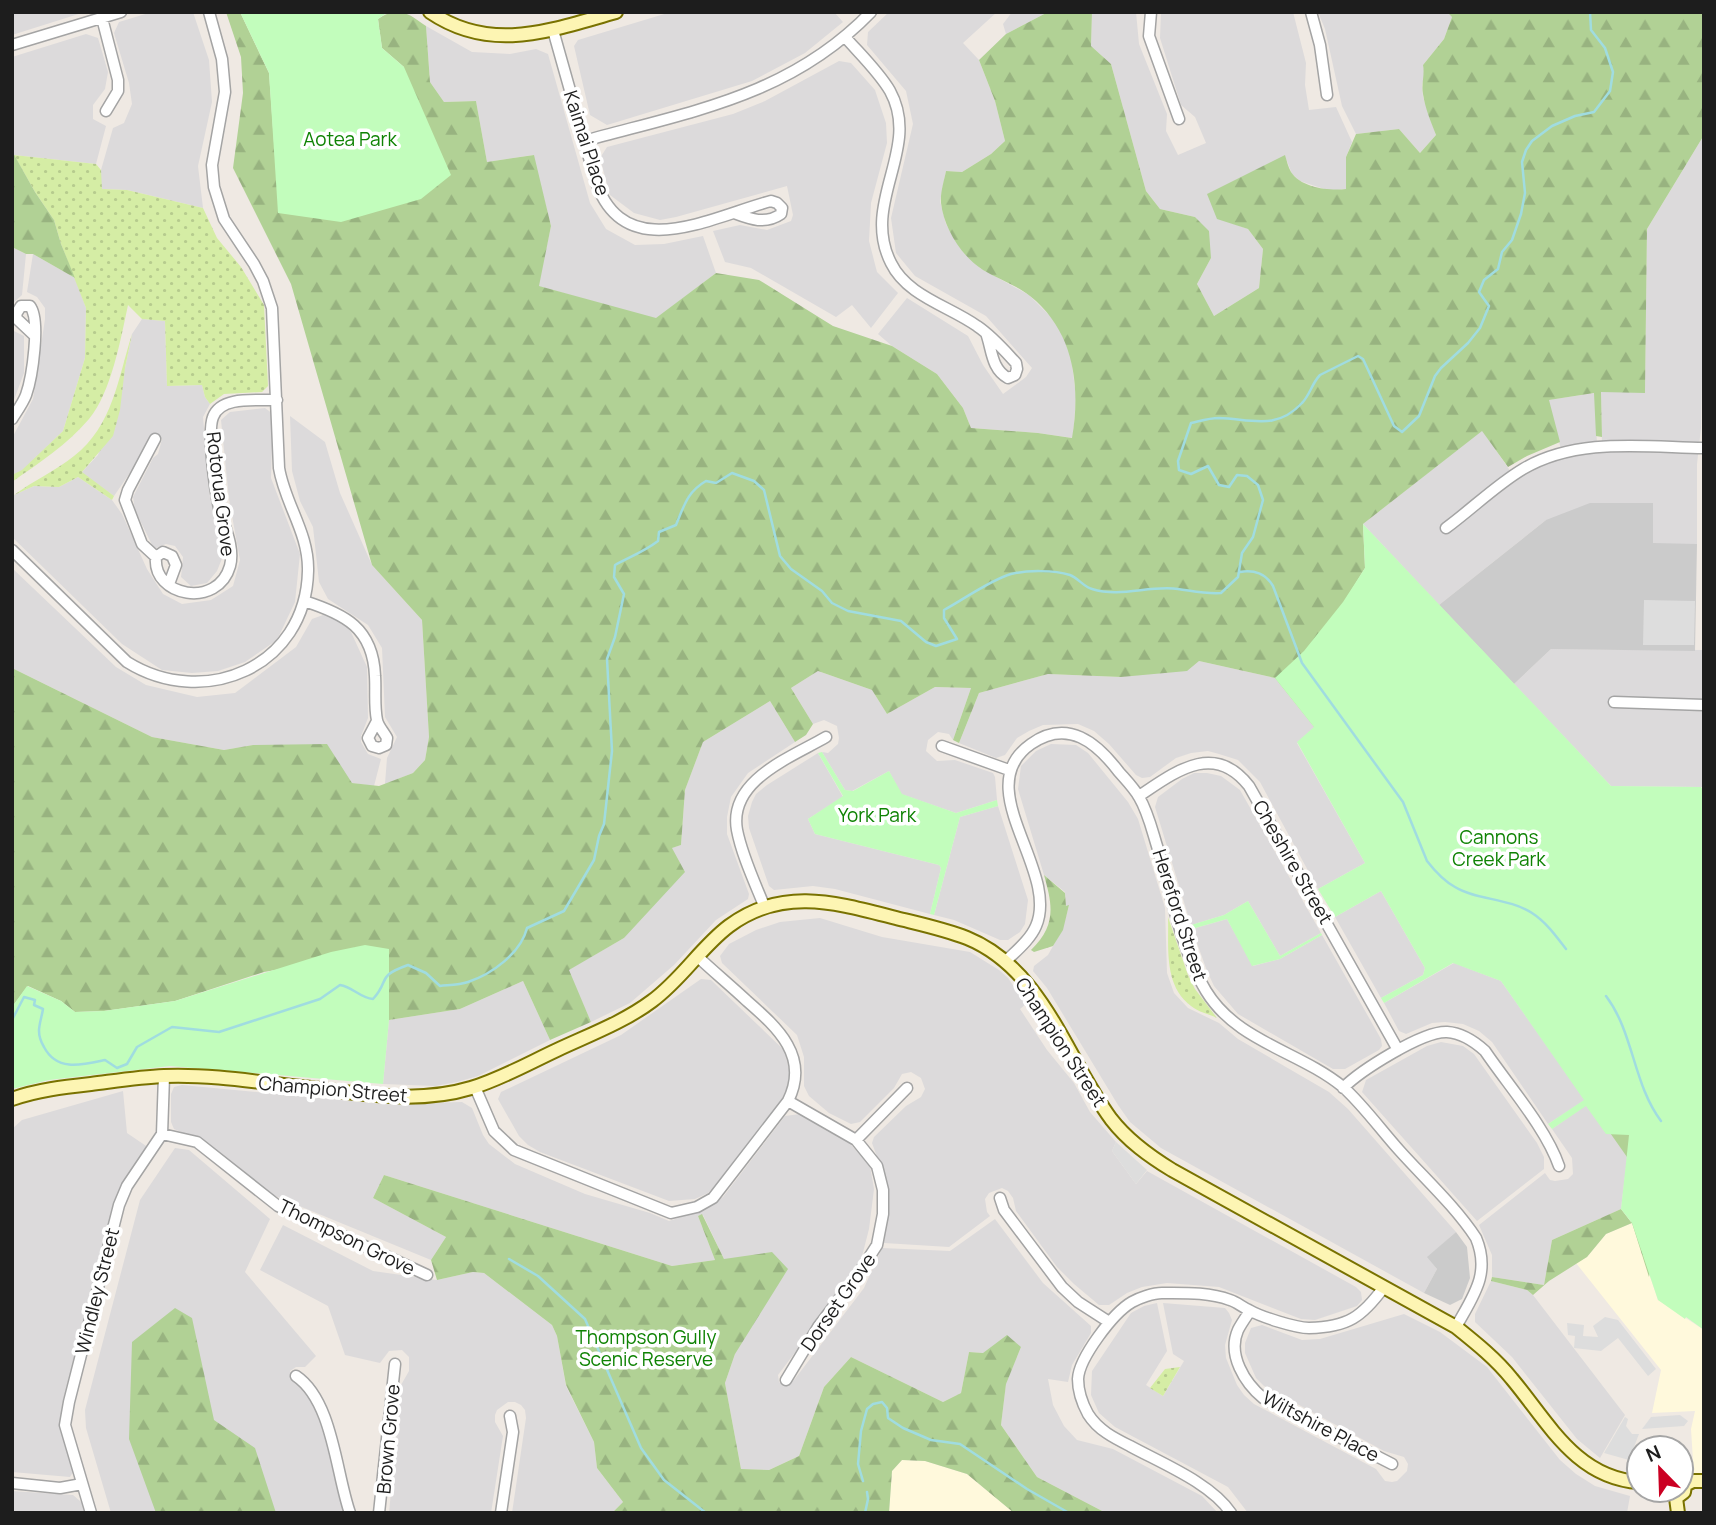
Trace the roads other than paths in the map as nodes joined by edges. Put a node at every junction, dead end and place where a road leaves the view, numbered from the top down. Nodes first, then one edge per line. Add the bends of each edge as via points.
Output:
1 (121, 12) edge
2 (209, 12) edge
3 (430, 12) edge
4 (616, 12) edge
5 (871, 12) edge
6 (1151, 12) edge
7 (1311, 12) edge
8 (102, 18) junction
9 (553, 30) junction
10 (845, 37) junction
11 (12, 45) edge
12 (1327, 95) dead end
13 (106, 111) dead end
14 (1179, 119) dead end
15 (584, 141) junction
16 (734, 213) dead end
17 (986, 332) dead end
18 (34, 335) dead end
19 (277, 400) junction
20 (12, 419) edge
21 (155, 439) dead end
22 (1704, 448) edge
23 (1446, 528) dead end
24 (12, 550) edge
25 (156, 557) junction
26 (169, 584) junction
27 (304, 601) junction
28 (1614, 702) dead end
29 (1704, 705) edge
30 (377, 721) dead end
31 (826, 737) dead end
32 (942, 746) dead end
33 (1009, 770) junction
34 (1139, 796) junction
35 (765, 908) junction
36 (698, 957) junction
37 (1005, 962) junction
38 (1398, 1050) junction
39 (164, 1076) junction
40 (475, 1087) junction
41 (907, 1088) dead end
42 (1343, 1088) junction
43 (12, 1099) edge
44 (788, 1101) junction
45 (162, 1134) junction
46 (856, 1140) junction
47 (1559, 1166) dead end
48 (1000, 1198) dead end
49 (427, 1275) dead end
50 (1384, 1287) junction
51 (1250, 1311) junction
52 (1109, 1322) junction
53 (1456, 1327) junction
54 (395, 1364) dead end
55 (296, 1376) dead end
56 (786, 1380) dead end
57 (510, 1416) dead end
58 (1392, 1464) dead end
59 (1625, 1479) edge
60 (12, 1483) edge
61 (82, 1484) junction
62 (91, 1513) edge
63 (350, 1513) edge
64 (379, 1513) edge
65 (501, 1513) edge
66 (1231, 1513) edge

1 - 8 street
2 - 19 street via 222,59 225,92 212,165 214,187 224,219 269,296
3 - 9 main road via 467,31 494,36
4 - 9 main road
5 - 10 street
6 - 14 street via 1149,36
7 - 12 street
8 - 11 street
8 - 13 street via 118,80 118,91
9 - 15 street, Kaimai Place
10 - 15 street via 799,70 756,92
10 - 17 street via 890,90 899,117 898,148 881,224 892,266 910,286
15 - 16 street, Kaimai Place via 603,200 628,223 663,231
18 - 20 street via 29,384
19 - 26 street, Rotorua Grove via 228,403 216,411 211,428 215,486 230,564 223,579 206,592 184,593
19 - 27 street via 281,477 307,553
21 - 25 street via 125,500 142,544
22 - 23 street via 1602,446 1553,455 1511,477
24 - 27 street via 127,662 173,681 210,682 258,663 292,628
25 - 26 street
25 - 26 street via 169,553 175,561
27 - 30 street via 340,614 365,638 374,660
28 - 29 street
31 - 35 street via 762,775 739,805 737,831
32 - 33 street
33 - 34 street, Hereford Street via 1030,744 1042,737 1071,734 1097,746
33 - 37 street via 1009,800 1040,906 1036,926
34 - 38 street, Cheshire Street via 1179,770 1198,764 1230,767 1241,776
34 - 42 street, Hereford Street via 1192,962 1211,998 1237,1027
35 - 36 main road, Champion Street via 726,928
35 - 37 main road, Champion Street via 821,900 842,904 953,933
36 - 40 main road, Champion Street via 680,978 639,1010
36 - 44 street via 784,1037 795,1070
37 - 50 main road, Champion Street via 1032,991 1102,1105 1135,1144 1172,1170
38 - 42 street
38 - 47 street via 1445,1032 1474,1041 1542,1132
39 - 40 main road, Champion Street via 408,1097
39 - 43 main road, Champion Street via 54,1089
39 - 45 street
40 - 44 street via 494,1131 514,1150 671,1213 713,1198
41 - 46 street
42 - 53 street, Hereford Street via 1476,1238 1482,1274
44 - 46 street, Dorset Grove
45 - 49 street, Thompson Grove via 197,1142 278,1206
45 - 61 street, Windley Street via 119,1205 69,1402 65,1425
46 - 56 street, Dorset Grove via 877,1166 883,1190 877,1245
48 - 52 street via 1004,1210 1062,1287
50 - 51 street via 1357,1318 1333,1326 1306,1328
50 - 53 main road, Champion Street
51 - 52 street via 1231,1300 1158,1293 1132,1301
51 - 58 street, Wiltshire Place via 1237,1332 1234,1350 1248,1385 1263,1398
52 - 66 street via 1078,1377 1081,1400 1090,1417 1103,1432 1191,1479
53 - 59 main road, Champion Street via 1495,1359 1576,1457
54 - 64 street, Brown Grove
55 - 63 street via 312,1393 330,1433
57 - 65 street via 513,1432
60 - 61 street via 60,1488
61 - 62 street, Windley Street

